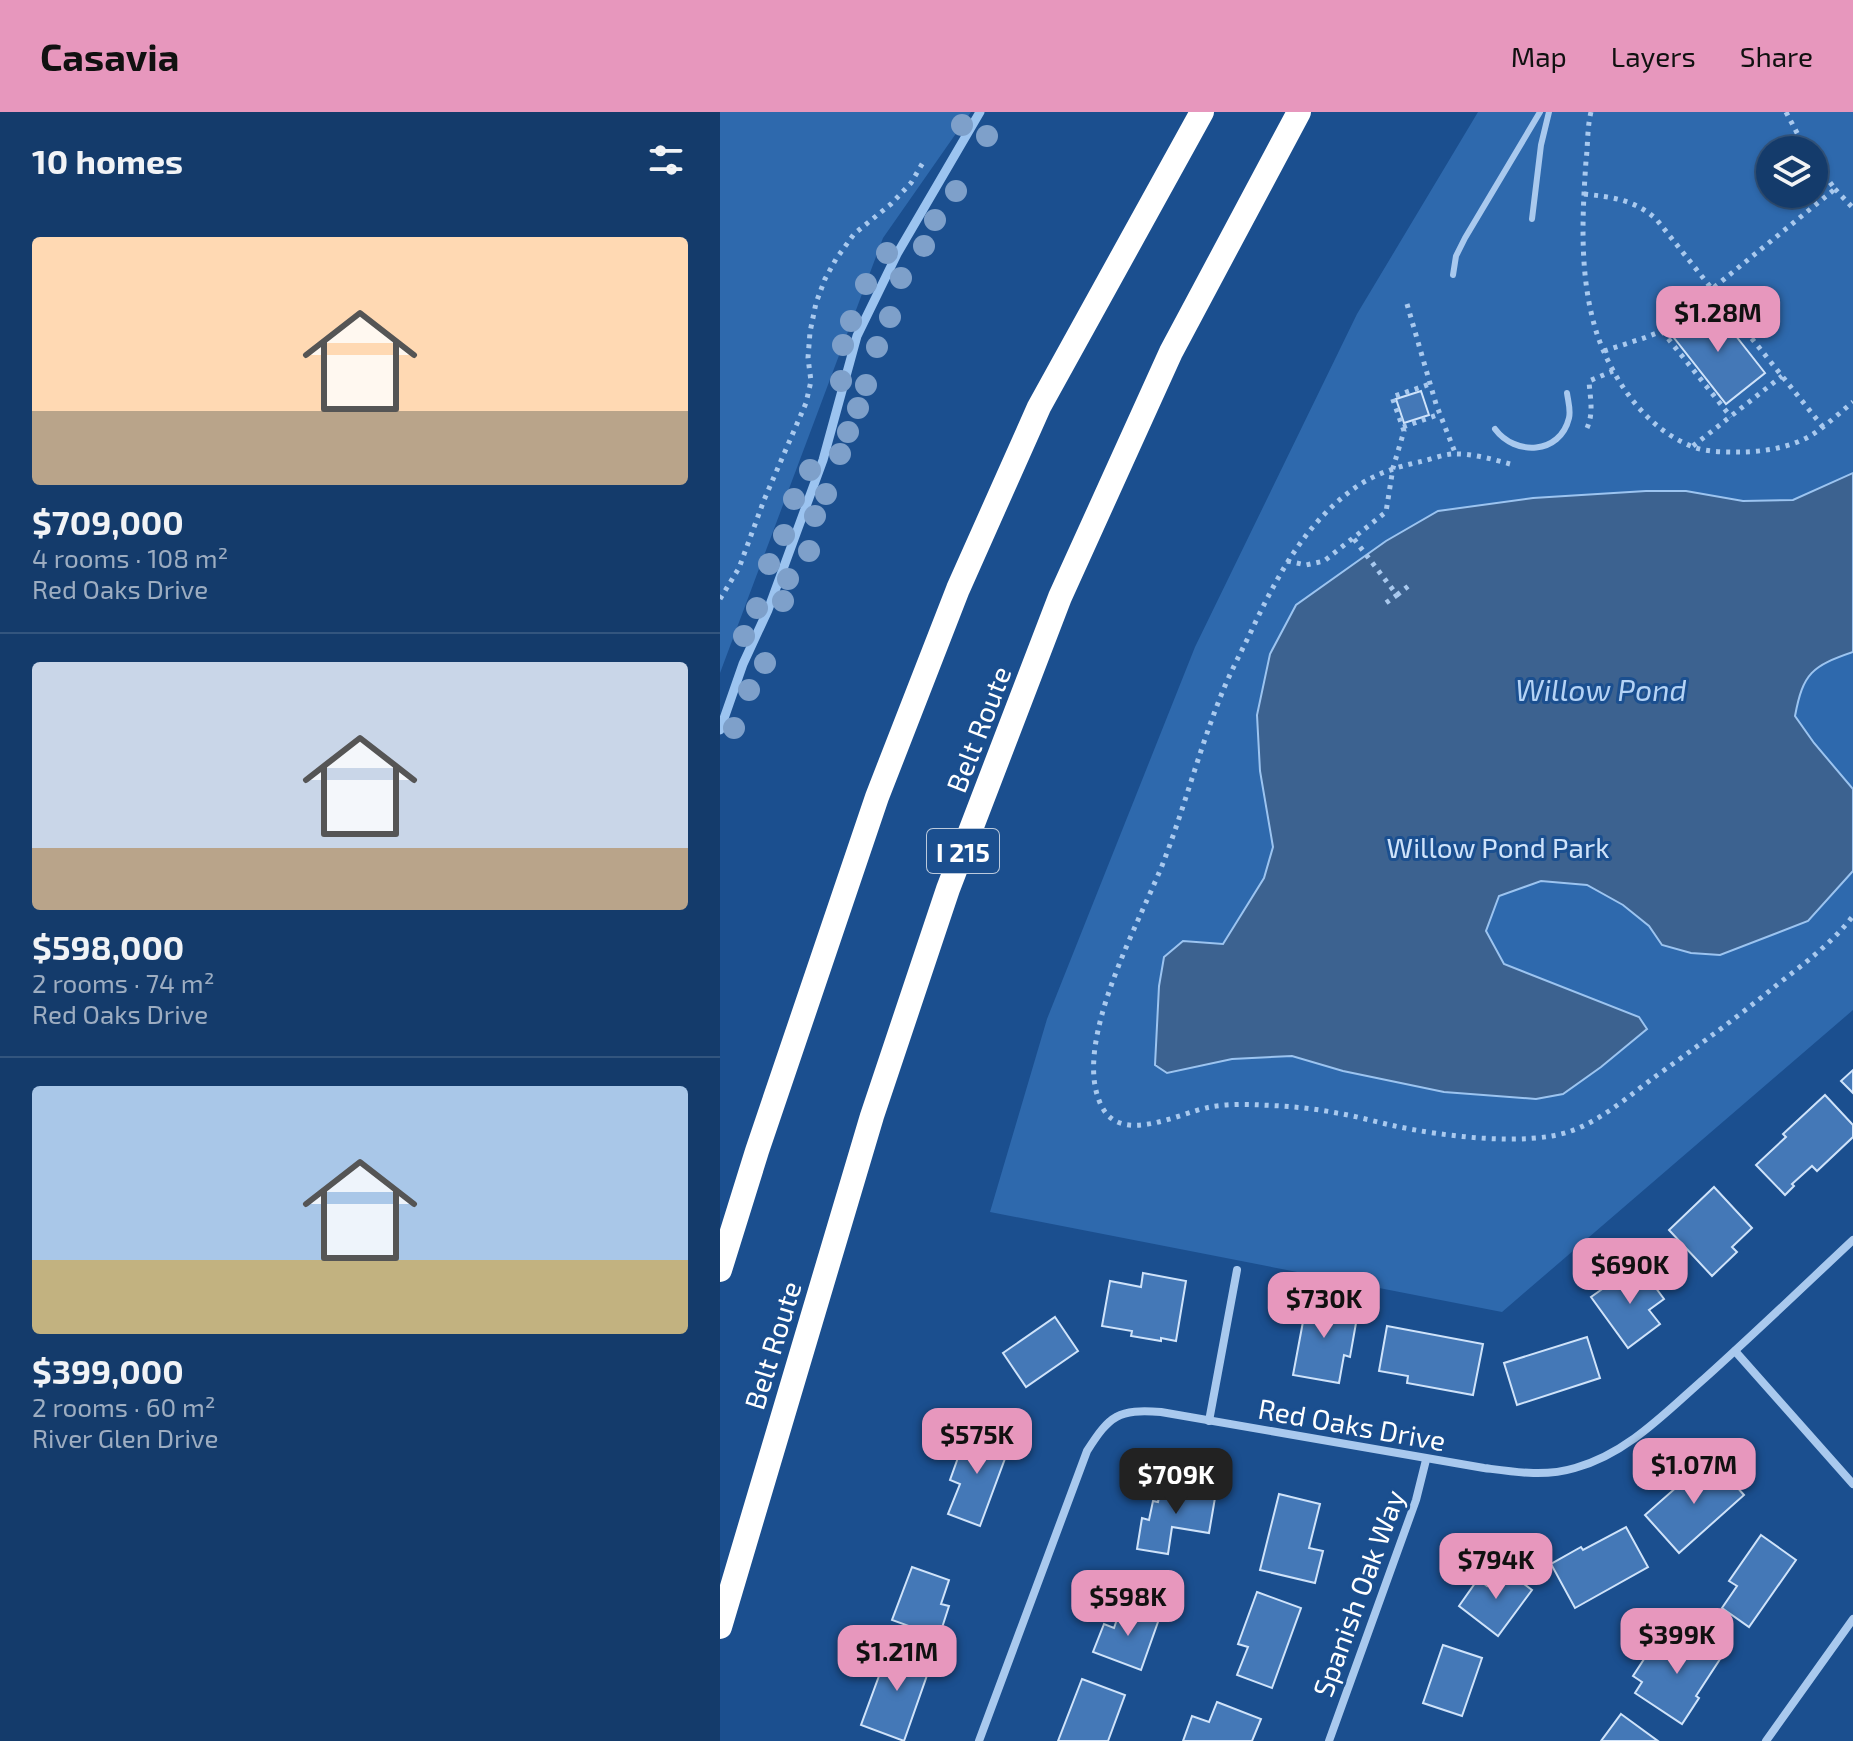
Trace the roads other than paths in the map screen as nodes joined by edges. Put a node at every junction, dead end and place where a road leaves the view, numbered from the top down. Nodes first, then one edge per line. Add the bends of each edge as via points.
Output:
1 (1202, 112) edge
2 (1299, 112) edge
3 (1540, 112) edge
4 (1549, 112) edge
5 (1532, 219) dead end
6 (1453, 275) dead end
7 (1567, 393) dead end
8 (1495, 429) dead end
9 (1853, 1240) edge
10 (720, 1270) edge
11 (1237, 1270) dead end
12 (1735, 1351) junction
13 (1209, 1421) junction
14 (1426, 1460) junction
15 (1853, 1484) edge
16 (1853, 1619) edge
17 (720, 1627) edge
18 (979, 1741) edge
19 (1329, 1741) edge
20 (1766, 1741) edge

1 - 10 highway via 1039,407 958,589 877,797
2 - 17 highway, Belt Route / I 215 via 1171,352 1060,597 948,889 872,1116
3 - 6 lane via 1465,238
4 - 5 lane
7 - 8 lane via 1569,420 1560,436 1545,446 1517,446
9 - 12 street, Red Oaks Drive
11 - 13 street
12 - 14 street, Red Oaks Drive via 1628,1444 1576,1468 1524,1473
12 - 15 street
13 - 14 street, Red Oaks Drive
13 - 18 street, Red Oaks Drive via 1141,1410 1113,1418 1101,1429 1087,1451
14 - 19 street, Spanish Oak Way
16 - 20 street

